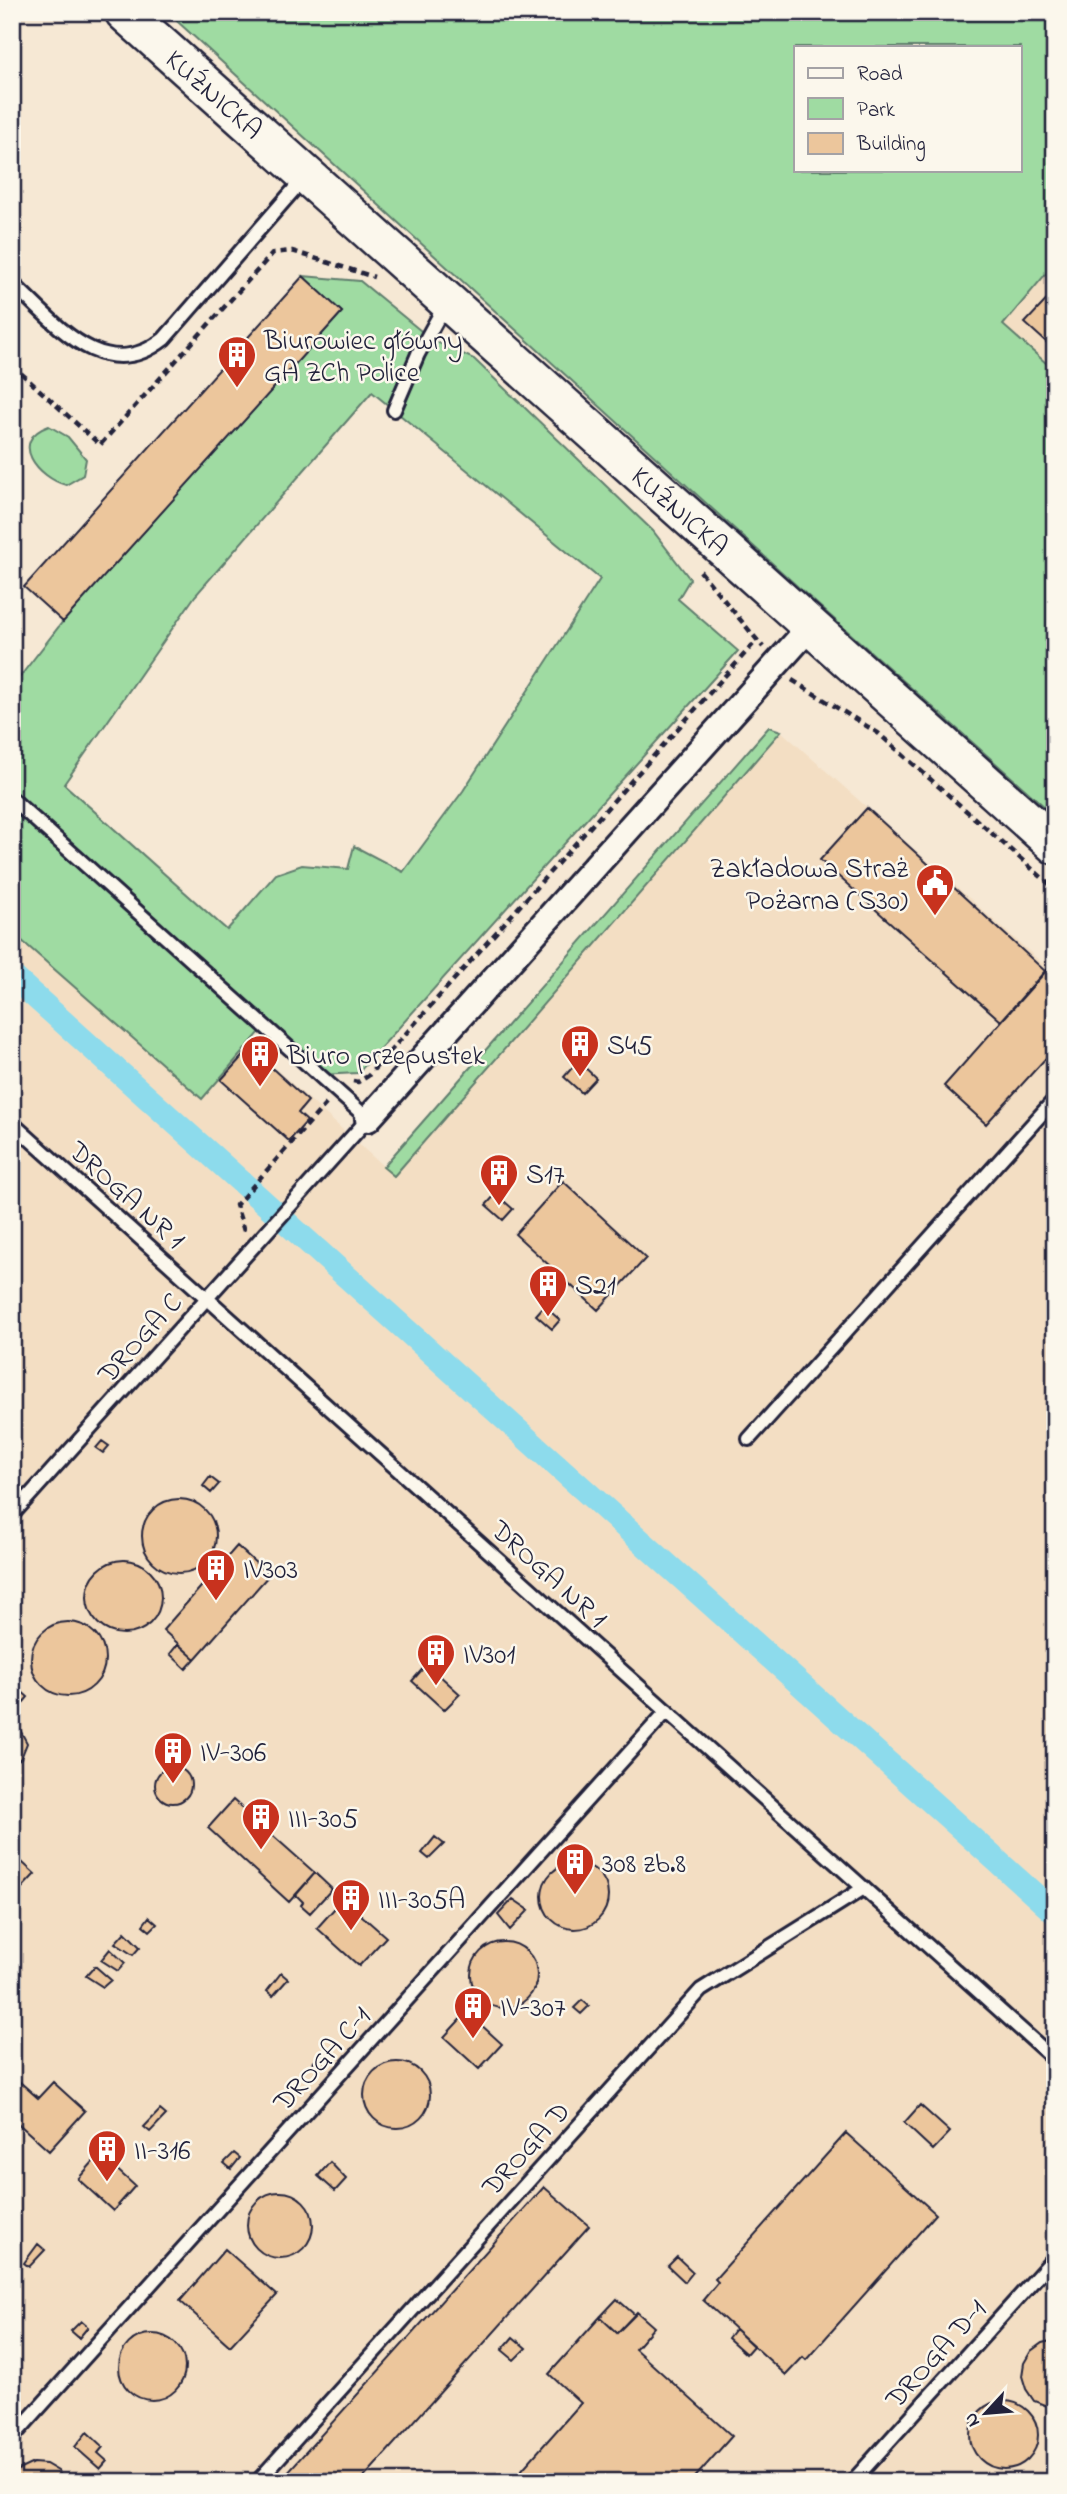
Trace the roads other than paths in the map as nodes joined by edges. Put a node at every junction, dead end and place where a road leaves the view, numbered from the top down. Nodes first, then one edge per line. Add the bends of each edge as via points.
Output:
1 (124, 12) edge
2 (306, 177) junction
3 (12, 283) edge
4 (447, 302) junction
5 (394, 410) dead end
6 (809, 628) junction
7 (12, 799) edge
8 (1055, 845) edge
9 (1055, 1099) edge
10 (368, 1119) junction
11 (12, 1123) edge
12 (207, 1298) junction
13 (749, 1439) dead end
14 (12, 1515) edge
15 (667, 1711) junction
16 (864, 1888) junction
17 (1055, 2060) edge
18 (1055, 2257) edge
19 (12, 2438) edge
20 (257, 2482) edge
21 (852, 2482) edge

1 - 2 street, KUŹNICKA
2 - 3 lane via 164,339 138,354 112,355 79,344
2 - 4 street, KUŹNICKA
4 - 5 lane
4 - 6 street, KUŹNICKA
6 - 8 street, KUŹNICKA
6 - 10 street
7 - 10 lane
9 - 13 lane
10 - 12 lane, DROGA C
11 - 12 lane, DROGA NR 1
12 - 14 lane, DROGA C
12 - 15 lane, DROGA NR 1
15 - 16 lane, DROGA NR 1
15 - 19 lane, DROGA C-1
16 - 17 lane, DROGA NR 1
16 - 20 lane, DROGA D via 701,1990
18 - 21 lane, DROGA D-1

